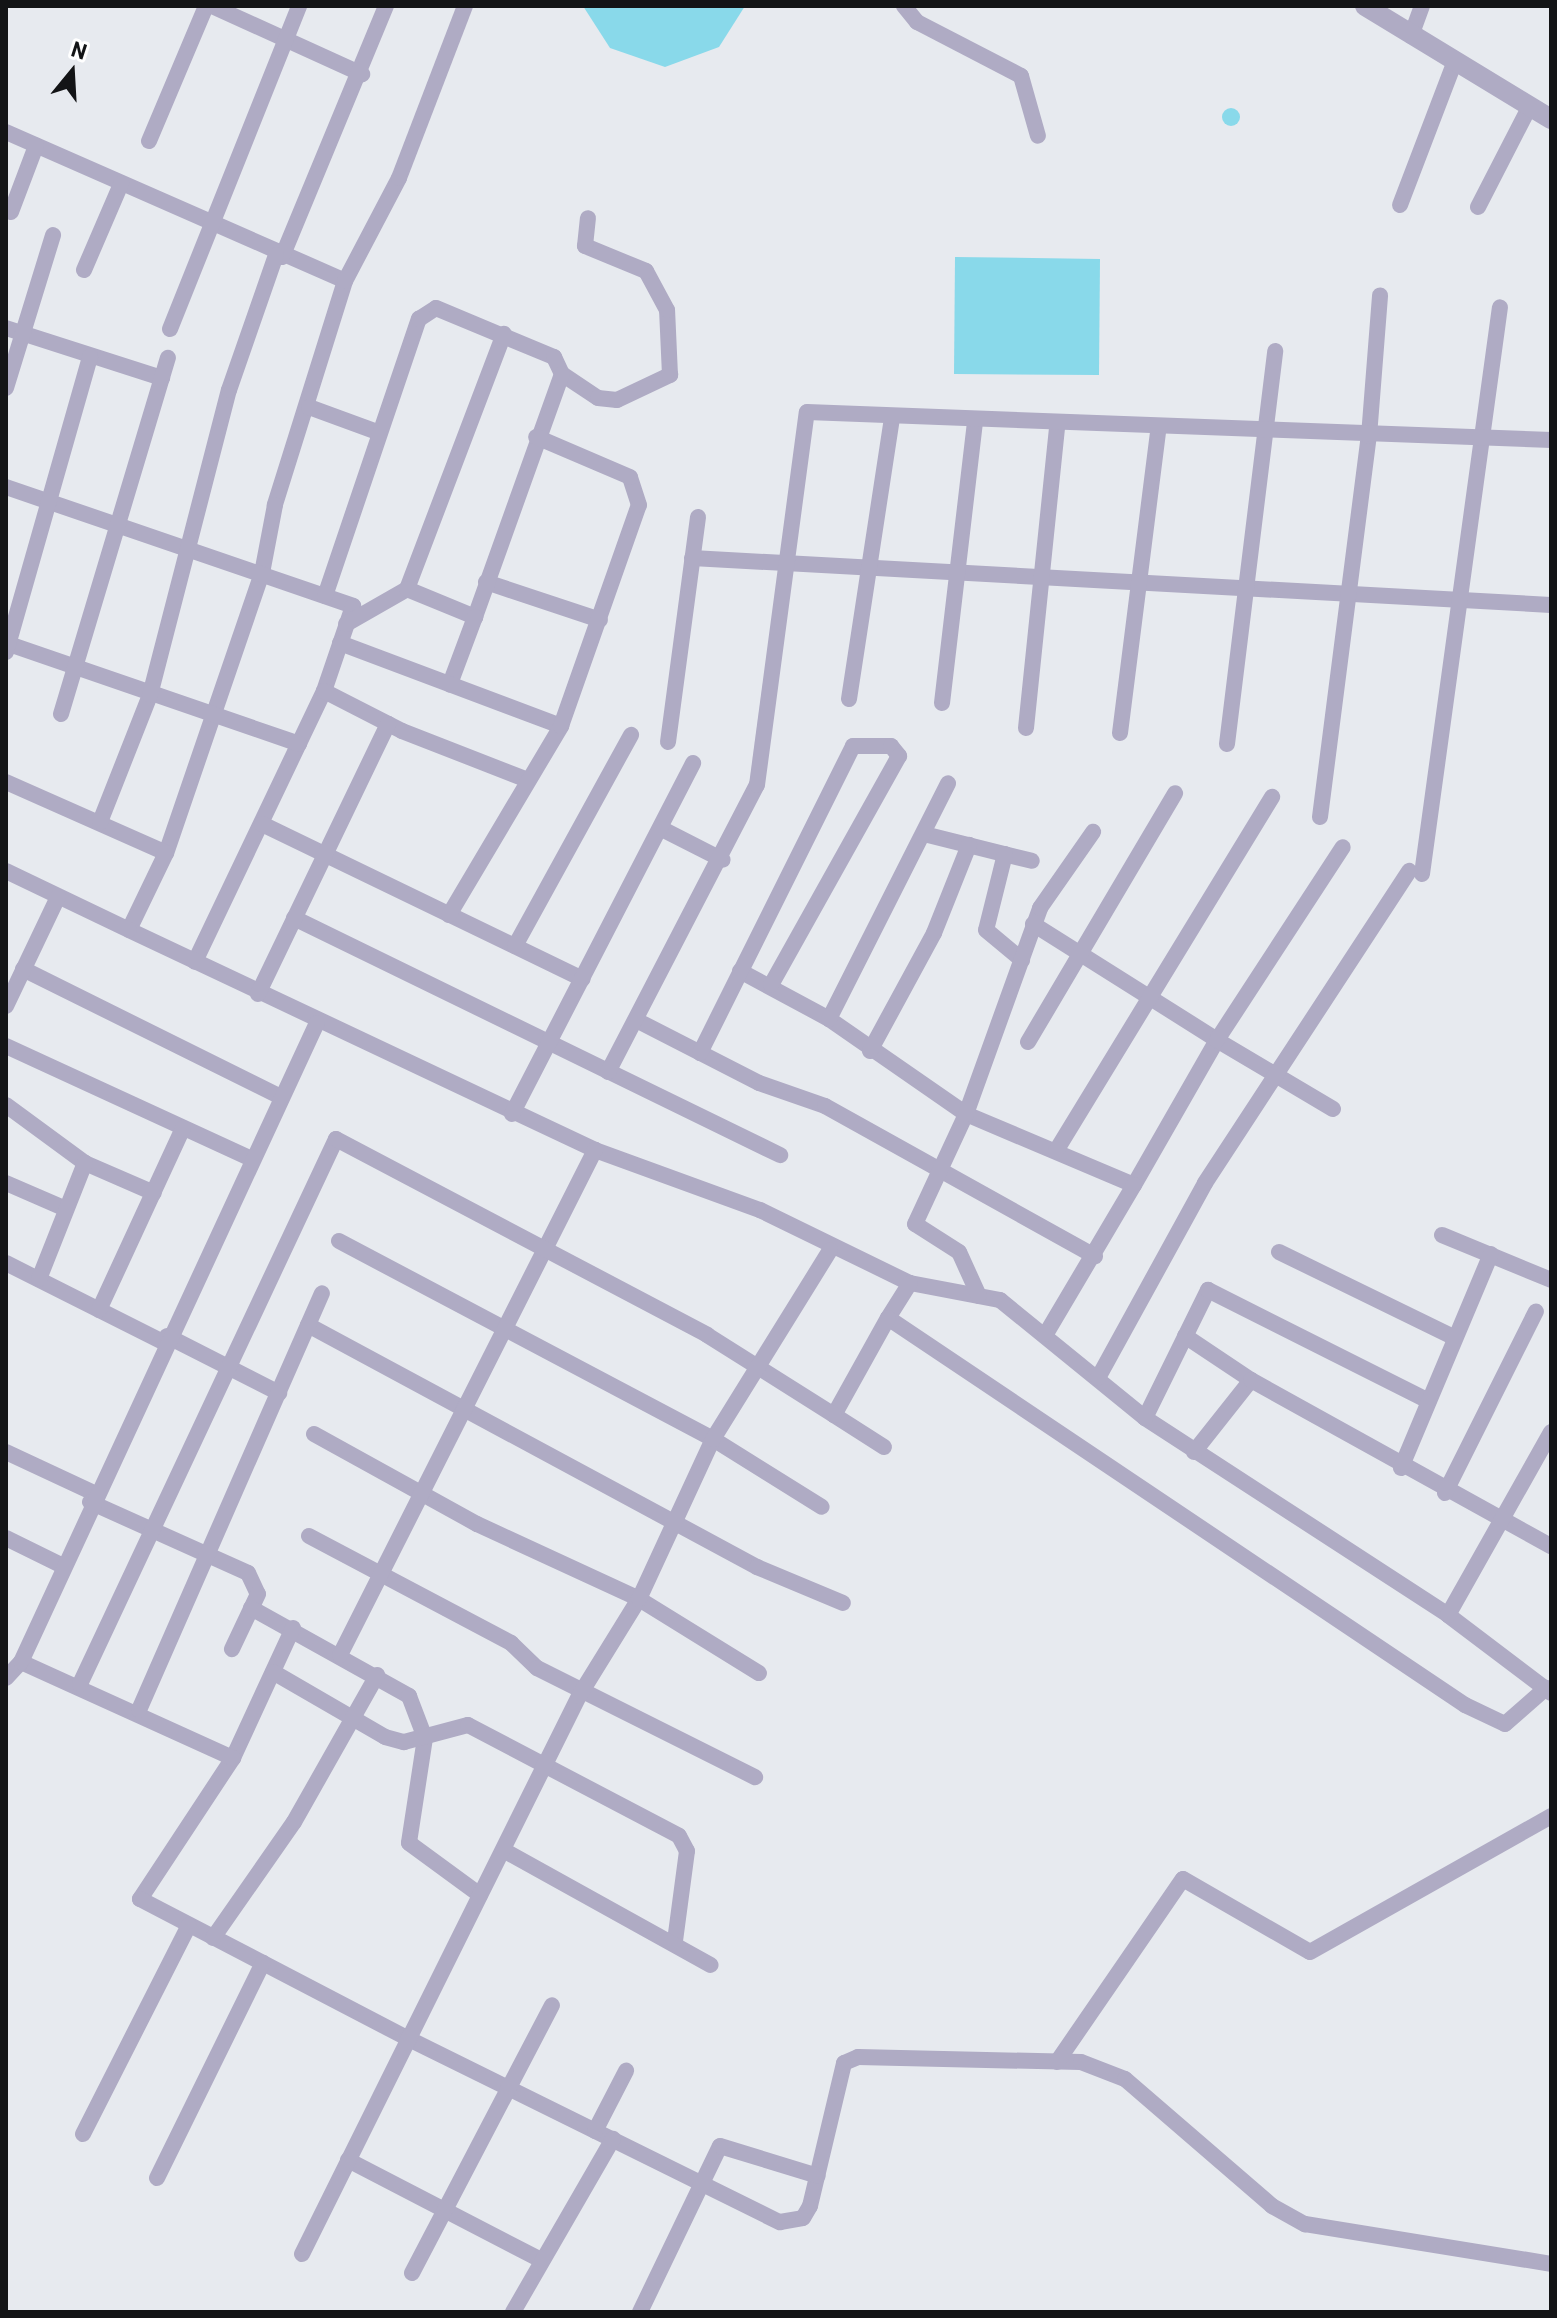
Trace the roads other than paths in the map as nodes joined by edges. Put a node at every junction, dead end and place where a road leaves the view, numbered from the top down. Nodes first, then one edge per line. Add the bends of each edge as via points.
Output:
1 (206, 6) edge
2 (212, 6) edge
3 (299, 6) edge
4 (386, 6) edge
5 (465, 6) edge
6 (904, 6) edge
7 (1365, 6) edge
8 (1422, 6) edge
9 (1411, 36) junction
10 (284, 37) junction
11 (1455, 61) junction
12 (362, 74) junction
13 (1530, 106) junction
14 (1551, 119) edge
15 (6, 132) edge
16 (1038, 136) dead end
17 (149, 141) dead end
18 (36, 146) junction
19 (121, 184) junction
20 (1400, 205) dead end
21 (1478, 207) dead end
22 (11, 212) dead end
23 (588, 218) dead end
24 (210, 225) junction
25 (53, 235) dead end
26 (279, 256) junction
27 (84, 270) dead end
28 (345, 281) junction
29 (1380, 295) dead end
30 (1500, 307) dead end
31 (170, 329) dead end
32 (14, 330) edge
33 (504, 334) junction
34 (1275, 351) dead end
35 (90, 357) junction
36 (168, 358) dead end
37 (562, 374) junction
38 (162, 378) junction
39 (6, 388) edge
40 (309, 407) junction
41 (892, 417) junction
42 (975, 422) junction
43 (1057, 426) junction
44 (1158, 431) junction
45 (1264, 431) junction
46 (377, 432) junction
47 (1369, 436) junction
48 (536, 437) junction
49 (1480, 437) junction
50 (1551, 440) edge
51 (6, 487) edge
52 (53, 504) junction
53 (698, 517) dead end
54 (115, 525) junction
55 (193, 549) junction
56 (692, 558) junction
57 (783, 565) junction
58 (870, 572) junction
59 (262, 573) junction
60 (956, 576) junction
61 (1041, 578) junction
62 (486, 582) junction
63 (1138, 584) junction
64 (407, 589) junction
65 (1246, 589) junction
66 (1349, 595) junction
67 (325, 596) junction
68 (1461, 598) junction
69 (1551, 605) edge
70 (475, 617) junction
71 (600, 620) junction
72 (346, 624) junction
73 (340, 643) junction
74 (7, 646) edge
75 (74, 665) junction
76 (450, 684) junction
77 (324, 691) junction
78 (150, 695) junction
79 (849, 699) dead end
80 (942, 703) dead end
81 (61, 714) dead end
82 (216, 718) junction
83 (388, 724) junction
84 (561, 726) junction
85 (1026, 728) dead end
86 (1120, 733) dead end
87 (631, 735) dead end
88 (668, 742) dead end
89 (299, 744) junction
90 (1227, 744) dead end
91 (693, 763) dead end
92 (528, 780) junction
93 (6, 782) edge
94 (948, 783) dead end
95 (1175, 793) dead end
96 (1272, 797) dead end
97 (1320, 817) dead end
98 (100, 822) junction
99 (262, 824) junction
100 (662, 829) junction
101 (1093, 832) dead end
102 (924, 834) junction
103 (969, 845) junction
104 (1343, 847) dead end
105 (166, 853) junction
106 (1005, 854) junction
107 (324, 855) junction
108 (723, 860) junction
109 (1032, 861) dead end
110 (6, 871) edge
111 (58, 897) junction
112 (449, 915) junction
113 (294, 918) junction
114 (1033, 924) junction
115 (129, 930) junction
116 (515, 946) junction
117 (1075, 951) junction
118 (1022, 960) junction
119 (195, 962) junction
120 (23, 969) junction
121 (740, 971) junction
122 (582, 979) junction
123 (771, 985) junction
124 (258, 994) junction
125 (1149, 998) junction
126 (6, 1005) edge
127 (829, 1019) junction
128 (636, 1020) junction
129 (317, 1023) junction
130 (1217, 1040) junction
131 (550, 1041) junction
132 (1028, 1042) dead end
133 (6, 1046) edge
134 (870, 1051) junction
135 (700, 1053) junction
136 (608, 1072) junction
137 (1279, 1077) junction
138 (279, 1096) junction
139 (6, 1105) edge
140 (1333, 1109) dead end
141 (512, 1114) junction
142 (966, 1114) junction
143 (183, 1128) junction
144 (595, 1150) junction
145 (1056, 1151) junction
146 (780, 1155) dead end
147 (250, 1158) junction
148 (85, 1163) junction
149 (940, 1174) junction
150 (6, 1183) edge
151 (1134, 1185) junction
152 (154, 1193) junction
153 (66, 1209) junction
154 (1442, 1235) dead end
155 (339, 1241) dead end
156 (545, 1250) junction
157 (830, 1250) junction
158 (1279, 1252) dead end
159 (1491, 1254) junction
160 (1095, 1256) junction
161 (6, 1263) edge
162 (39, 1279) junction
163 (1551, 1280) edge
164 (910, 1283) junction
165 (322, 1293) dead end
166 (979, 1296) junction
167 (99, 1310) junction
168 (1536, 1311) dead end
169 (888, 1318) junction
170 (308, 1325) junction
171 (506, 1326) junction
172 (1046, 1334) junction
173 (1185, 1336) junction
174 (1451, 1336) junction
175 (165, 1339) junction
176 (756, 1363) junction
177 (231, 1367) junction
178 (1098, 1378) junction
179 (1251, 1380) junction
180 (279, 1393) junction
181 (1429, 1401) junction
182 (465, 1407) junction
183 (834, 1415) junction
184 (1145, 1418) junction
185 (1551, 1432) edge
186 (314, 1434) dead end
187 (713, 1439) junction
188 (884, 1447) dead end
189 (6, 1452) edge
190 (1194, 1452) junction
191 (1545, 1462) edge
192 (1401, 1468) junction
193 (422, 1493) junction
194 (1445, 1493) junction
195 (92, 1498) junction
196 (822, 1507) dead end
197 (674, 1522) junction
198 (1505, 1526) junction
199 (155, 1531) junction
200 (309, 1536) dead end
201 (6, 1538) edge
202 (1551, 1546) edge
203 (209, 1556) junction
204 (63, 1566) junction
205 (379, 1575) junction
206 (639, 1599) junction
207 (843, 1603) dead end
208 (251, 1608) junction
209 (1448, 1615) junction
210 (293, 1628) junction
211 (232, 1649) dead end
212 (340, 1655) junction
213 (21, 1662) junction
214 (273, 1672) junction
215 (759, 1673) dead end
216 (377, 1675) junction
217 (6, 1678) edge
218 (80, 1684) junction
219 (582, 1690) junction
220 (1548, 1690) edge
221 (139, 1710) junction
222 (352, 1720) junction
223 (425, 1738) junction
224 (233, 1758) junction
225 (544, 1768) junction
226 (755, 1777) dead end
227 (1551, 1816) edge
228 (505, 1851) junction
229 (480, 1895) junction
230 (189, 1925) junction
231 (213, 1938) junction
232 (675, 1941) junction
233 (263, 1963) junction
234 (711, 1965) dead end
235 (552, 2005) dead end
236 (407, 2038) junction
237 (1057, 2062) junction
238 (626, 2071) dead end
239 (511, 2089) junction
240 (595, 2131) junction
241 (83, 2134) dead end
242 (613, 2139) junction
243 (348, 2160) junction
244 (818, 2176) junction
245 (157, 2178) dead end
246 (700, 2183) junction
247 (444, 2212) junction
248 (302, 2254) dead end
249 (539, 2259) junction
250 (1551, 2264) edge
251 (412, 2273) dead end
252 (513, 2312) edge
253 (640, 2312) edge

1 - 17 street
2 - 10 street
3 - 10 street
4 - 12 street
5 - 28 street via 399,178
6 - 16 street via 917,22 1021,76
7 - 9 street
8 - 9 street
9 - 11 street
10 - 12 street
10 - 24 street
11 - 13 street
11 - 20 street
12 - 26 street
13 - 14 street
13 - 21 street
15 - 18 street
18 - 19 street
18 - 22 street
19 - 24 street
19 - 27 street
23 - 37 street via 585,246 646,271 667,310 670,375 617,400 598,398
24 - 26 street
24 - 31 street
25 - 32 street
26 - 28 street
26 - 55 street via 229,390
28 - 40 street
29 - 47 street
30 - 49 street
32 - 35 street
32 - 39 street
33 - 37 street via 554,357
33 - 46 street via 436,308 425,311
33 - 64 street
34 - 45 street
35 - 38 street
35 - 52 street
36 - 38 street
37 - 48 street
38 - 54 street
40 - 46 street
40 - 59 street via 275,505
41 - 42 street
41 - 57 street via 807,412
41 - 58 street
42 - 43 street
42 - 60 street
43 - 44 street
43 - 61 street
44 - 45 street
44 - 63 street
45 - 47 street
45 - 65 street
46 - 67 street
47 - 49 street
47 - 66 street
48 - 62 street
48 - 71 street via 630,477 639,505
49 - 50 street
49 - 68 street
51 - 52 street
52 - 54 street
52 - 74 street
53 - 56 street
54 - 55 street
54 - 75 street
55 - 59 street
55 - 78 street
56 - 57 street
56 - 88 street
57 - 58 street
57 - 108 street via 757,785
58 - 60 street
58 - 79 street
59 - 67 street
59 - 82 street
60 - 61 street
60 - 80 street
61 - 63 street
61 - 85 street
62 - 70 street
62 - 71 street
63 - 65 street
63 - 86 street
64 - 70 street
64 - 72 street
65 - 66 street
65 - 90 street
66 - 68 street
66 - 97 street
67 - 72 street via 353,606
68 - 69 street
68 - 137 street via 1416,873
70 - 76 street
71 - 84 street
72 - 73 street
73 - 76 street
73 - 77 street
74 - 75 street
75 - 78 street
75 - 81 street
76 - 84 street
77 - 83 street
77 - 89 street
78 - 82 street
78 - 98 street
82 - 89 street
82 - 105 street
83 - 92 street
83 - 107 street
84 - 92 street
87 - 116 street
89 - 99 street
91 - 100 street
92 - 112 street
93 - 98 street
94 - 102 street
95 - 117 street
96 - 125 street
98 - 105 street
99 - 107 street
99 - 119 street
100 - 108 street
100 - 122 street
101 - 114 street
102 - 103 street
102 - 127 street
103 - 106 street
103 - 134 street via 934,933
104 - 130 street
105 - 115 street
106 - 109 street
106 - 118 street via 986,930
107 - 112 street
107 - 113 street
108 - 128 street
110 - 111 street
111 - 115 street
111 - 120 street
112 - 116 street
113 - 124 street
113 - 131 street
114 - 117 street
114 - 118 street
115 - 119 street
116 - 122 street
117 - 125 street
117 - 132 street
118 - 142 street
119 - 124 street
120 - 126 street
120 - 138 street
121 - 123 street
121 - 123 street via 853,746 891,746 899,756
121 - 135 street
122 - 131 street
123 - 127 street
124 - 129 street
125 - 130 street
125 - 145 street
127 - 134 street
128 - 135 street
128 - 136 street
129 - 138 street
129 - 141 street
130 - 137 street
130 - 151 street
131 - 136 street
131 - 141 street
133 - 143 street
134 - 142 street
135 - 149 street via 825,1106
136 - 146 street
137 - 140 street
137 - 178 street via 1205,1183
138 - 147 street
139 - 148 street
141 - 144 street
142 - 145 street
142 - 149 street
143 - 147 street
143 - 152 street
144 - 156 street
144 - 157 street via 760,1210
145 - 151 street
147 - 175 street
148 - 152 street
148 - 153 street
149 - 160 street
149 - 166 street via 915,1224 959,1252
150 - 153 street
151 - 160 street
152 - 167 street
153 - 162 street
154 - 159 street
155 - 171 street
156 - 171 street
156 - 176 street
156 - 177 street via 336,1139
157 - 164 street
157 - 176 street
158 - 174 street
159 - 163 street
159 - 174 street
160 - 172 street
161 - 162 street
162 - 167 street
164 - 166 street
164 - 169 street
165 - 170 street
166 - 172 street via 1000,1300
167 - 175 street
168 - 194 street
169 - 183 street
169 - 220 street via 1494,1722 1519,1718
170 - 180 street
170 - 182 street
171 - 182 street
171 - 187 street
172 - 178 street
173 - 179 street
173 - 181 street via 1208,1290
173 - 184 street
174 - 181 street
175 - 177 street
175 - 195 street
176 - 183 street
176 - 187 street
177 - 180 street
177 - 199 street
178 - 184 street
179 - 190 street
179 - 192 street
180 - 203 street
181 - 192 street
182 - 193 street
182 - 197 street
183 - 188 street
184 - 190 street
185 - 191 street
186 - 193 street
187 - 196 street
187 - 197 street
189 - 195 street
190 - 209 street
191 - 198 street
192 - 194 street
193 - 205 street
193 - 206 street
194 - 198 street
195 - 199 street
195 - 204 street
197 - 206 street
197 - 207 street
198 - 202 street
198 - 209 street
199 - 203 street
199 - 218 street
200 - 205 street
201 - 204 street
203 - 208 street via 257,1584
203 - 221 street
204 - 213 street
205 - 212 street
205 - 219 street via 511,1643 537,1668
206 - 215 street
206 - 219 street
208 - 210 street
208 - 211 street
209 - 220 street
210 - 212 street
210 - 214 street
212 - 216 street
213 - 217 street
213 - 218 street
214 - 222 street
214 - 224 street
216 - 222 street
216 - 223 street via 409,1696
218 - 221 street
219 - 225 street
219 - 226 street
221 - 224 street
222 - 223 street via 404,1742
222 - 231 street via 294,1822
223 - 225 street via 438,1728 468,1725
223 - 229 street via 409,1843
224 - 230 street via 140,1899
225 - 228 street
225 - 232 street via 684,1843
227 - 237 street via 1310,1952 1183,1879
228 - 229 street
228 - 232 street
229 - 236 street
230 - 231 street
230 - 241 street
231 - 233 street
232 - 234 street
233 - 236 street
233 - 245 street
235 - 239 street
236 - 239 street
236 - 243 street
237 - 244 street via 844,2063
237 - 250 street via 1105,2067 1125,2079 1272,2206 1305,2224
238 - 240 street
239 - 240 street
239 - 247 street
240 - 242 street
242 - 246 street
242 - 249 street
243 - 247 street
243 - 248 street
244 - 246 street via 720,2146
244 - 246 street via 810,2206 793,2222
246 - 253 street
247 - 249 street
247 - 251 street
249 - 252 street

